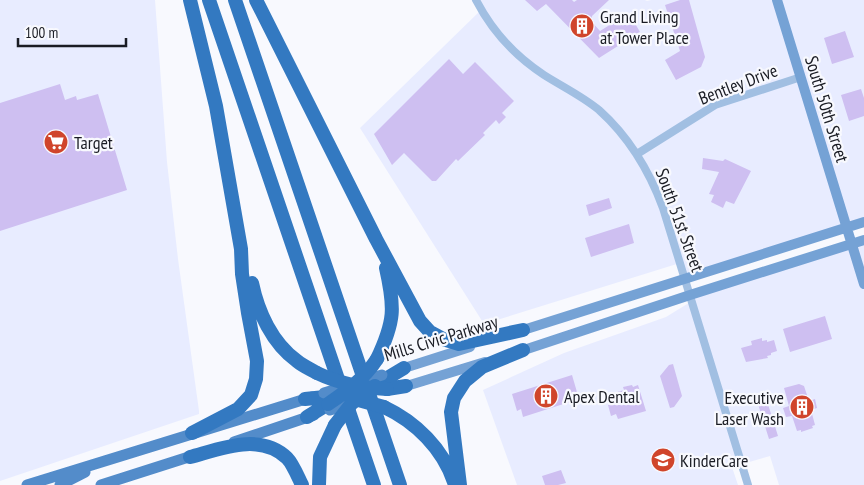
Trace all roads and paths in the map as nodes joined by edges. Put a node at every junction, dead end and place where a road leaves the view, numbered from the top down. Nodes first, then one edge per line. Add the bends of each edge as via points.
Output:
1 (190, 0) edge
2 (209, 0) edge
3 (235, 0) edge
4 (256, 0) edge
5 (476, 0) edge
6 (777, 0) edge
7 (801, 77) junction
8 (638, 154) junction
9 (864, 222) edge
10 (846, 228) junction
11 (376, 239) junction
12 (864, 240) edge
13 (852, 244) junction
14 (241, 249) junction
15 (685, 278) junction
16 (864, 284) edge
17 (690, 295) junction
18 (524, 330) junction
19 (523, 350) junction
20 (404, 368) joint
21 (383, 385) junction
22 (406, 386) joint
23 (355, 392) junction
24 (305, 399) joint
25 (329, 400) junction
26 (307, 417) joint
27 (192, 433) junction
28 (190, 457) junction
29 (109, 459) junction
30 (27, 485) edge
31 (60, 485) edge
32 (101, 485) edge
33 (302, 485) edge
34 (318, 485) edge
35 (374, 485) edge
36 (400, 485) edge
37 (455, 485) edge
38 (460, 485) edge
39 (748, 485) edge

1 - 14 highway via 216,106
2 - 35 highway
3 - 36 highway
4 - 11 highway
5 - 8 street, South 51st Street via 491,25 515,53 598,110
6 - 7 main road, South 50th Street
7 - 8 street, Bentley Drive via 714,105
7 - 10 main road, South 50th Street
8 - 15 street, South 51st Street via 656,189
9 - 10 main road, Mills Civic Parkway
10 - 13 main road, South 50th Street
10 - 15 main road, Mills Civic Parkway
11 - 18 highway via 420,321 443,340 459,344
11 - 23 highway, bridge via 386,267 392,316 377,359
12 - 13 main road, Mills Civic Parkway
13 - 16 main road, South 50th Street
13 - 17 main road, Mills Civic Parkway
14 - 23 highway, bridge via 264,321 279,343 296,361
14 - 27 highway via 257,361 256,379 251,395 238,409
15 - 17 street, South 51st Street
15 - 18 main road, Mills Civic Parkway
17 - 19 main road, Mills Civic Parkway
17 - 39 street, South 51st Street
18 - 20 main road, Mills Civic Parkway
19 - 22 main road, Mills Civic Parkway
19 - 38 highway via 482,368 465,380 454,398 450,412
20 - 21 highway
21 - 22 highway
21 - 23 highway, bridge
23 - 25 highway, bridge
23 - 34 highway, bridge via 320,457
23 - 37 highway, bridge via 395,413 430,440
24 - 25 highway
24 - 27 main road
25 - 26 highway
26 - 28 main road
27 - 29 main road
28 - 32 main road
28 - 33 highway via 245,444 260,444 288,458
29 - 30 main road
29 - 31 main road

